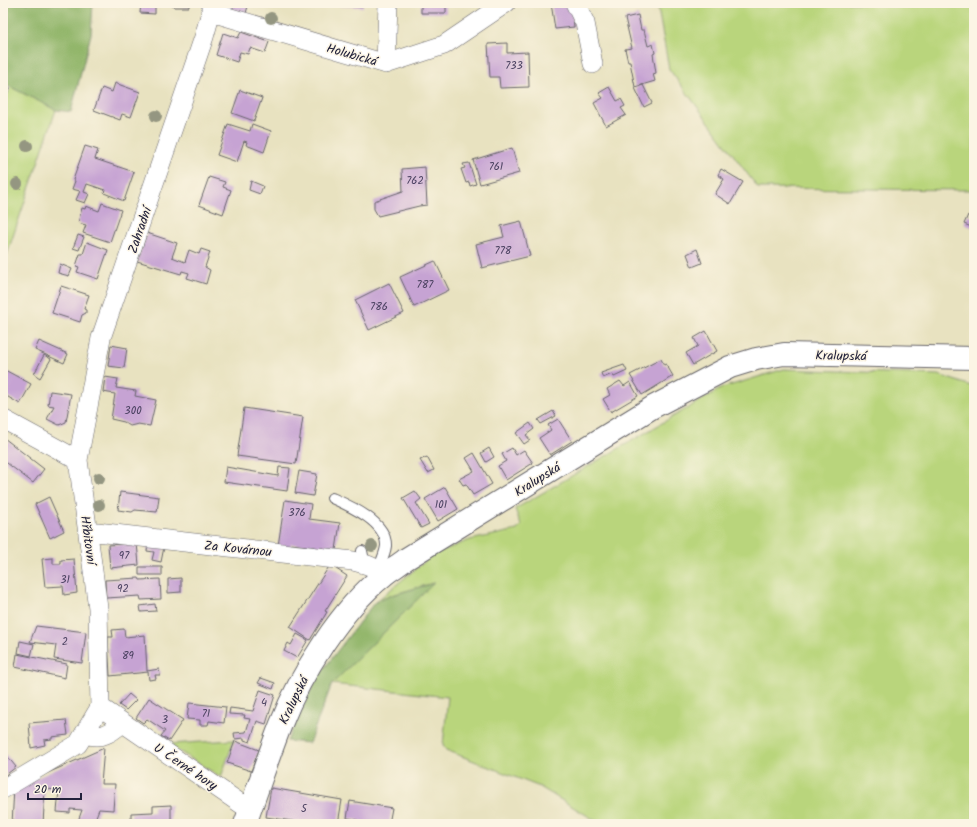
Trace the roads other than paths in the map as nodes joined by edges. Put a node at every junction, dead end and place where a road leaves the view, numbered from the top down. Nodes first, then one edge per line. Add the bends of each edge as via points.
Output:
1 (388, 3) edge
2 (506, 3) edge
3 (575, 3) edge
4 (211, 8) edge
5 (386, 64) junction
6 (593, 64) dead end
7 (974, 358) edge
8 (3, 419) edge
9 (78, 460) junction
10 (332, 498) dead end
11 (88, 531) junction
12 (372, 565) junction
13 (100, 707) junction
14 (122, 723) junction
15 (84, 734) junction
16 (3, 789) edge
17 (248, 817) edge

1 - 5 street
2 - 5 street, Holubická via 444,45
3 - 6 street via 585,23
4 - 5 street, Holubická
4 - 9 street, Zahradní via 204,37 101,338
7 - 12 street, Kralupská via 784,354 730,367 654,407 419,551
8 - 9 street
9 - 11 street, Hřbitovní
10 - 12 lane via 364,514 382,531 386,546 384,553
11 - 12 street, Za Kovárnou
11 - 13 street, Hřbitovní via 98,608
12 - 17 street, Kralupská via 362,595 317,654 299,685 281,723
13 - 14 street, U Černé hory
13 - 15 street
14 - 15 street via 111,733 94,737
14 - 17 street, U Černé hory
15 - 16 street via 78,744

